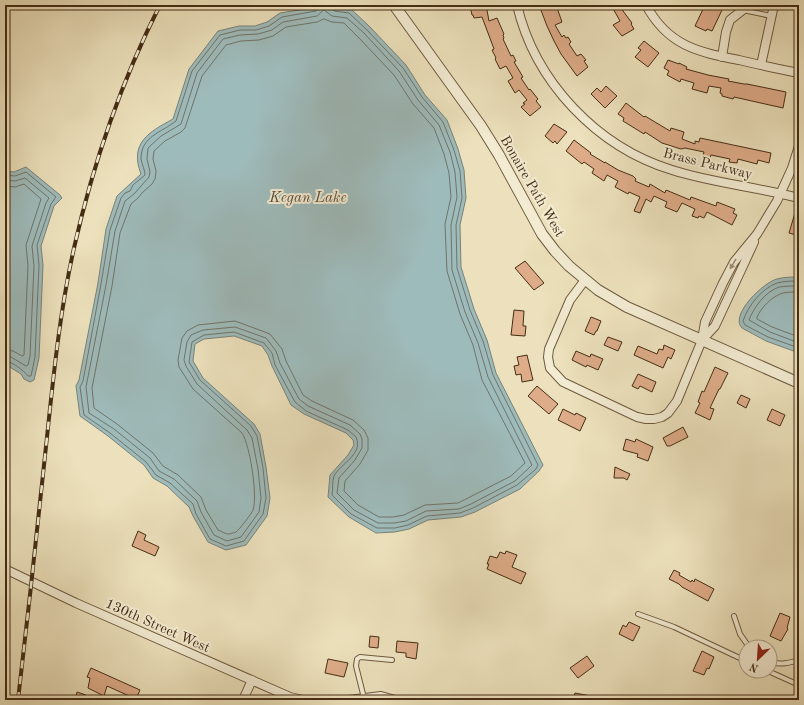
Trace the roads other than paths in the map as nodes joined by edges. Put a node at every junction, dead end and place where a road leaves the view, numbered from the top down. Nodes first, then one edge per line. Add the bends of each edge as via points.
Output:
1 (394, 5) edge
2 (517, 5) edge
3 (646, 5) edge
4 (774, 5) edge
5 (746, 7) edge
6 (772, 16) junction
7 (722, 57) junction
8 (761, 65) junction
9 (799, 73) edge
10 (799, 146) edge
11 (780, 194) junction
12 (799, 198) edge
13 (585, 280) junction
14 (702, 340) junction
15 (799, 383) edge
16 (5, 569) edge
17 (638, 614) dead end
18 (734, 616) dead end
19 (743, 639) edge
20 (738, 657) edge
21 (392, 660) dead end
22 (799, 660) edge
23 (778, 663) edge
24 (778, 676) edge
25 (252, 680) junction
26 (799, 685) edge
27 (364, 698) junction
28 (243, 700) edge
29 (303, 700) edge
30 (349, 700) edge
31 (395, 700) edge

1 - 13 street, Bonaire Path West via 481,126 542,234 555,251
2 - 11 street, Brass Parkway via 532,48 549,77 575,110 608,138 670,170
3 - 7 street via 669,34 682,43 700,52
4 - 6 street
5 - 6 lane
5 - 7 street via 730,20
6 - 8 street
7 - 8 street
8 - 9 street
10 - 11 street
11 - 12 street, Brass Parkway
11 - 14 street via 757,234 715,326
13 - 14 street, Bonaire Path West via 627,307
13 - 14 street via 570,300 549,349 550,368 563,382 637,417 662,417 677,401
14 - 15 street, Bonaire Path West
16 - 25 street, 130th Street West
17 - 20 lane via 674,627
18 - 19 lane
21 - 27 lane via 360,657 357,659 356,666
22 - 23 lane
24 - 26 lane
25 - 28 street
25 - 29 street, 130th Street West
27 - 30 street
27 - 31 street via 380,696

